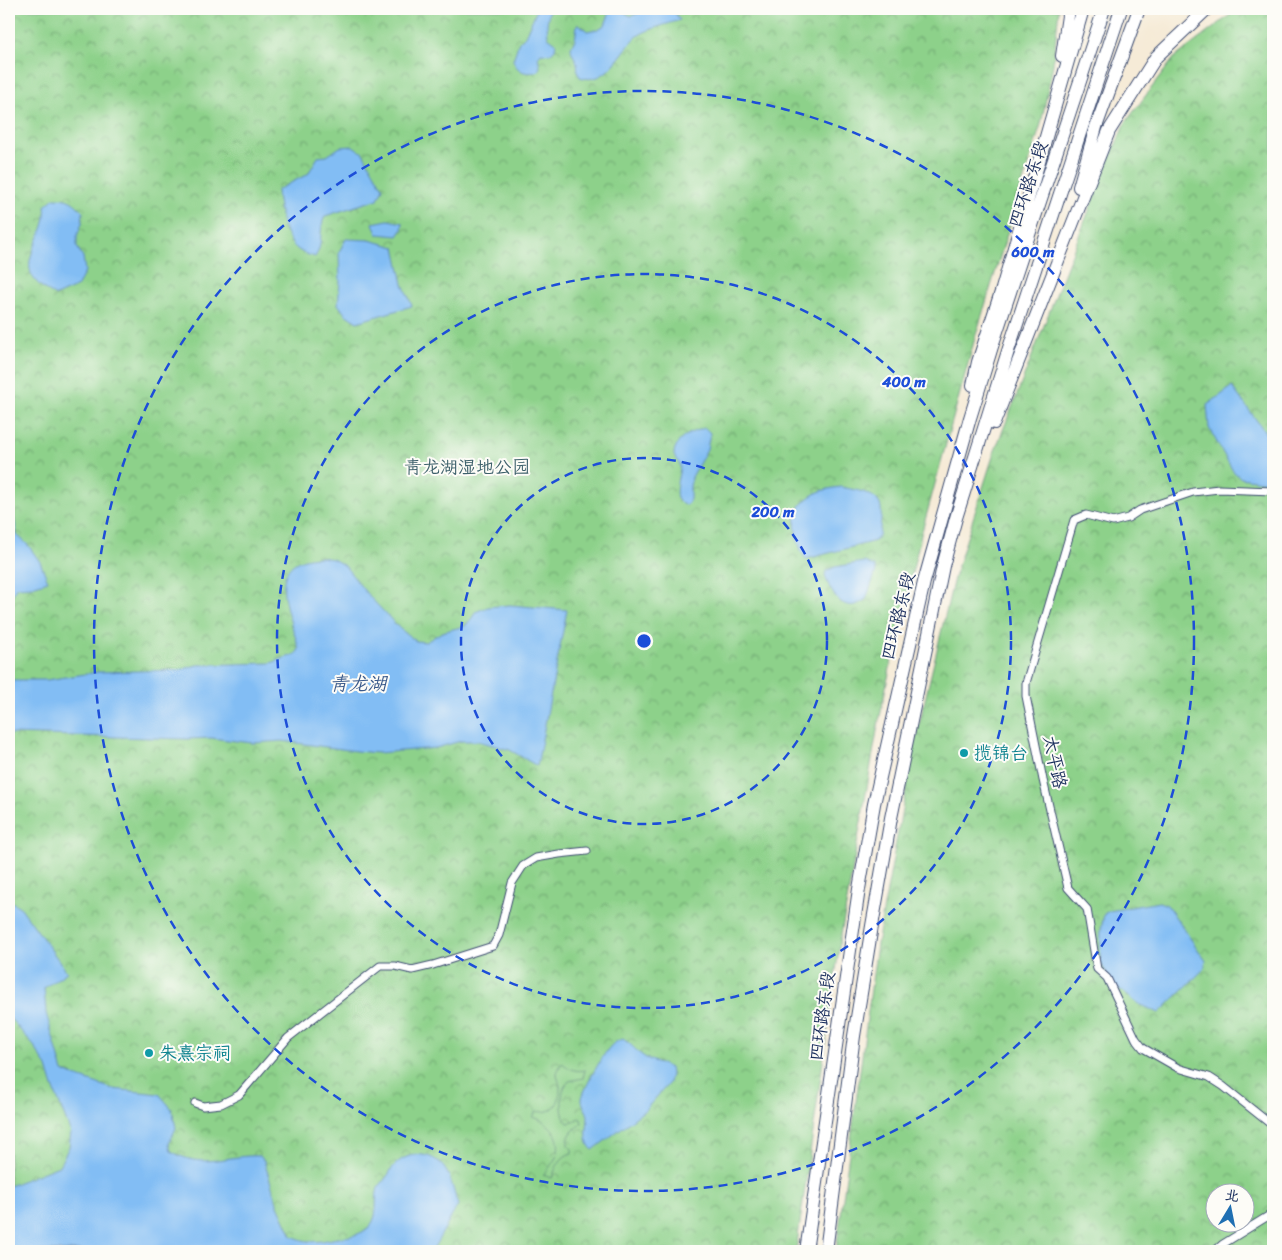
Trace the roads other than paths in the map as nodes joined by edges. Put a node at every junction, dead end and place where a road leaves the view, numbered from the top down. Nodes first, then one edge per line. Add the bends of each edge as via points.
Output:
1 (1069, 9) edge
2 (1083, 9) edge
3 (1104, 9) edge
4 (1121, 9) edge
5 (1139, 9) edge
6 (1207, 9) edge
7 (1052, 116) junction
8 (1058, 259) junction
9 (958, 459) junction
10 (1273, 491) edge
11 (956, 518) junction
12 (588, 851) dead end
13 (195, 1103) dead end
14 (1273, 1126) edge
15 (1273, 1213) edge
16 (806, 1251) edge
17 (826, 1251) edge
18 (1215, 1251) edge

1 - 7 highway
2 - 7 highway
3 - 9 highway, 四环路东段
4 - 11 highway, 四环路东段
5 - 8 highway via 1096,127
6 - 8 highway via 1156,57 1109,130
7 - 9 highway via 978,362
8 - 11 highway
9 - 16 highway, 四环路东段 via 924,582 874,804
10 - 14 street, 太平路 via 1219,489 1193,492 1113,522 1086,515 1074,520 1026,683 1043,780 1068,888 1086,909 1097,969 1107,978 1136,1039 1144,1048 1178,1068 1209,1076
11 - 17 highway, 四环路东段 via 920,676 870,935
12 - 13 street via 536,858 523,866 512,883 499,936 493,946 412,970 380,966 288,1038 239,1095 221,1104 203,1106
15 - 18 street

